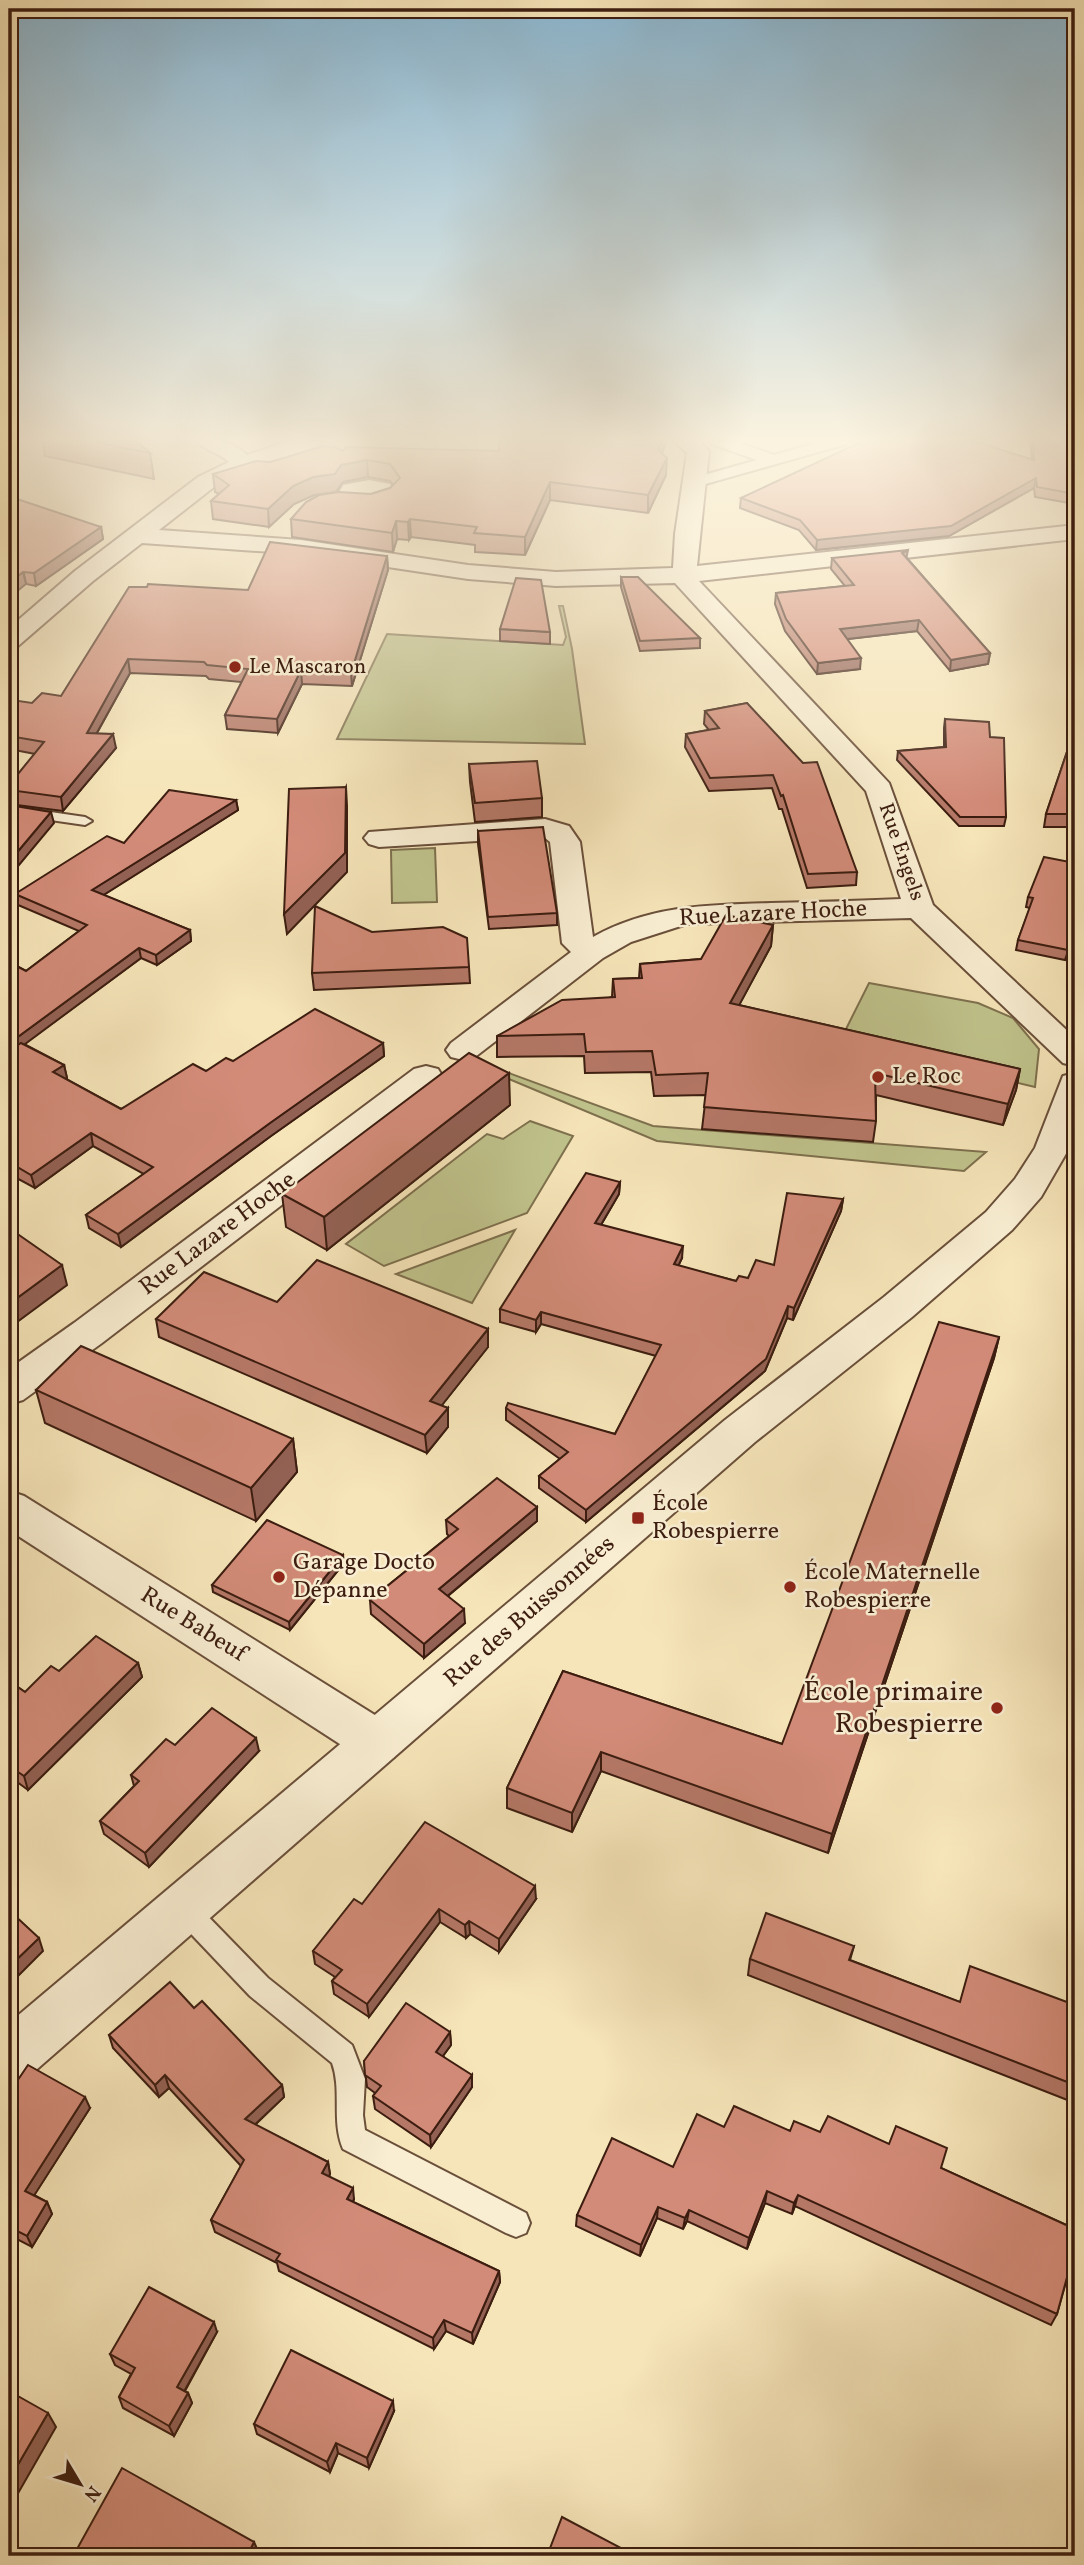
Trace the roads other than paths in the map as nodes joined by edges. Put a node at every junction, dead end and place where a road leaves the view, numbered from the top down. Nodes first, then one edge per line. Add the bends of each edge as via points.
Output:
1 (104, 561) edge
2 (415, 561) edge
3 (687, 561) edge
4 (815, 561) edge
5 (686, 575) junction
6 (9, 641) edge
7 (9, 810) edge
8 (85, 821) dead end
9 (379, 838) dead end
10 (919, 908) junction
11 (592, 951) junction
12 (463, 1050) dead end
13 (1075, 1056) edge
14 (426, 1077) dead end
15 (1075, 1084) edge
16 (9, 1390) edge
17 (9, 1508) edge
18 (377, 1742) junction
19 (183, 1908) junction
20 (9, 2057) edge
21 (516, 2224) dead end

1 - 6 street
2 - 5 street via 500,576
3 - 5 street
4 - 5 street
5 - 10 street, Rue Engels via 687,583 879,789
7 - 8 lane
9 - 11 street via 545,828 559,832 565,842 578,943
10 - 11 street, Rue Lazare Hoche via 687,915 620,935
10 - 13 street, Rue Engels
11 - 12 street, Rue Lazare Hoche
14 - 16 street, Rue Lazare Hoche
15 - 18 street, Rue des Buissonnées via 1053,1149 999,1221 730,1439
17 - 18 street, Rue Babeuf
18 - 19 street, Rue des Buissonnées
19 - 20 street, Rue des Buissonnées
19 - 21 lane via 259,1987 342,2054 351,2079 353,2139

